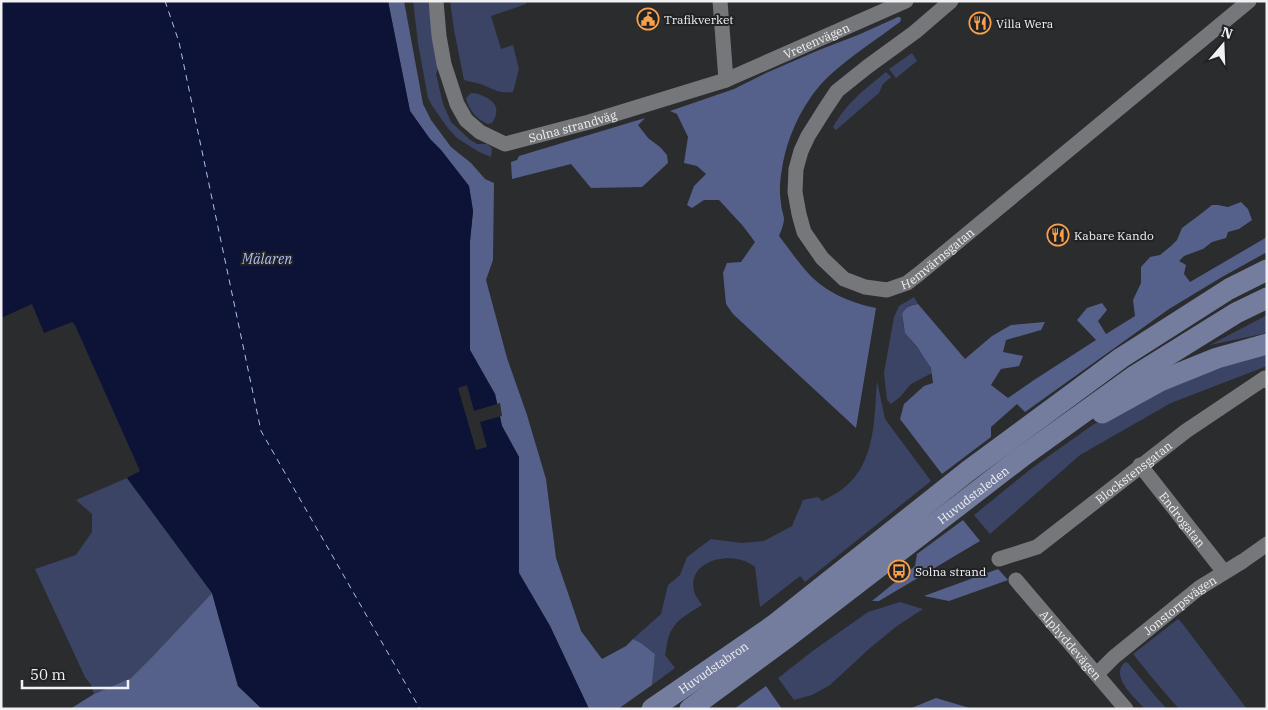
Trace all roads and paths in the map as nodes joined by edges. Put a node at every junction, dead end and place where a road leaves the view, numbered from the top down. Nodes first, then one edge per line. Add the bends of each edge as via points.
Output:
1 (436, 1) edge
2 (720, 1) edge
3 (906, 1) edge
4 (951, 1) edge
5 (1249, 1) edge
6 (726, 80) junction
7 (1267, 270) edge
8 (1267, 298) edge
9 (1267, 344) edge
10 (1266, 380) edge
11 (1023, 456) junction
12 (1140, 465) junction
13 (1267, 544) edge
14 (1000, 559) dead end
15 (1224, 572) junction
16 (1016, 580) dead end
17 (779, 632) junction
18 (1096, 674) junction
19 (652, 709) edge
20 (690, 709) edge
21 (1126, 709) edge

1 - 6 street, Solna strandväg via 444,64 457,104 466,120 480,132 505,144
2 - 6 street
3 - 6 street, Vretenvägen
4 - 5 street, Hemvärnsgatan via 837,91 801,151 795,192 804,232 822,258 844,278 865,287 887,290 920,273
7 - 17 main road, Huvudstaleden via 1229,289 1121,358 968,471
8 - 11 main road, Huvudstaleden via 1236,313 1133,377
9 - 11 main road via 1218,358 1160,381
10 - 12 street, Blockstensgatan
11 - 17 main road, Huvudstaleden
12 - 14 street, Blockstensgatan via 1037,547
12 - 15 street, Endrogatan
13 - 15 street, Jonstorpsvägen
15 - 18 street, Jonstorpsvägen via 1194,591
16 - 18 street, Alphyddevägen
17 - 19 main road, Huvudstabron
17 - 20 main road, Huvudstaleden
18 - 21 street, Alphyddevägen

